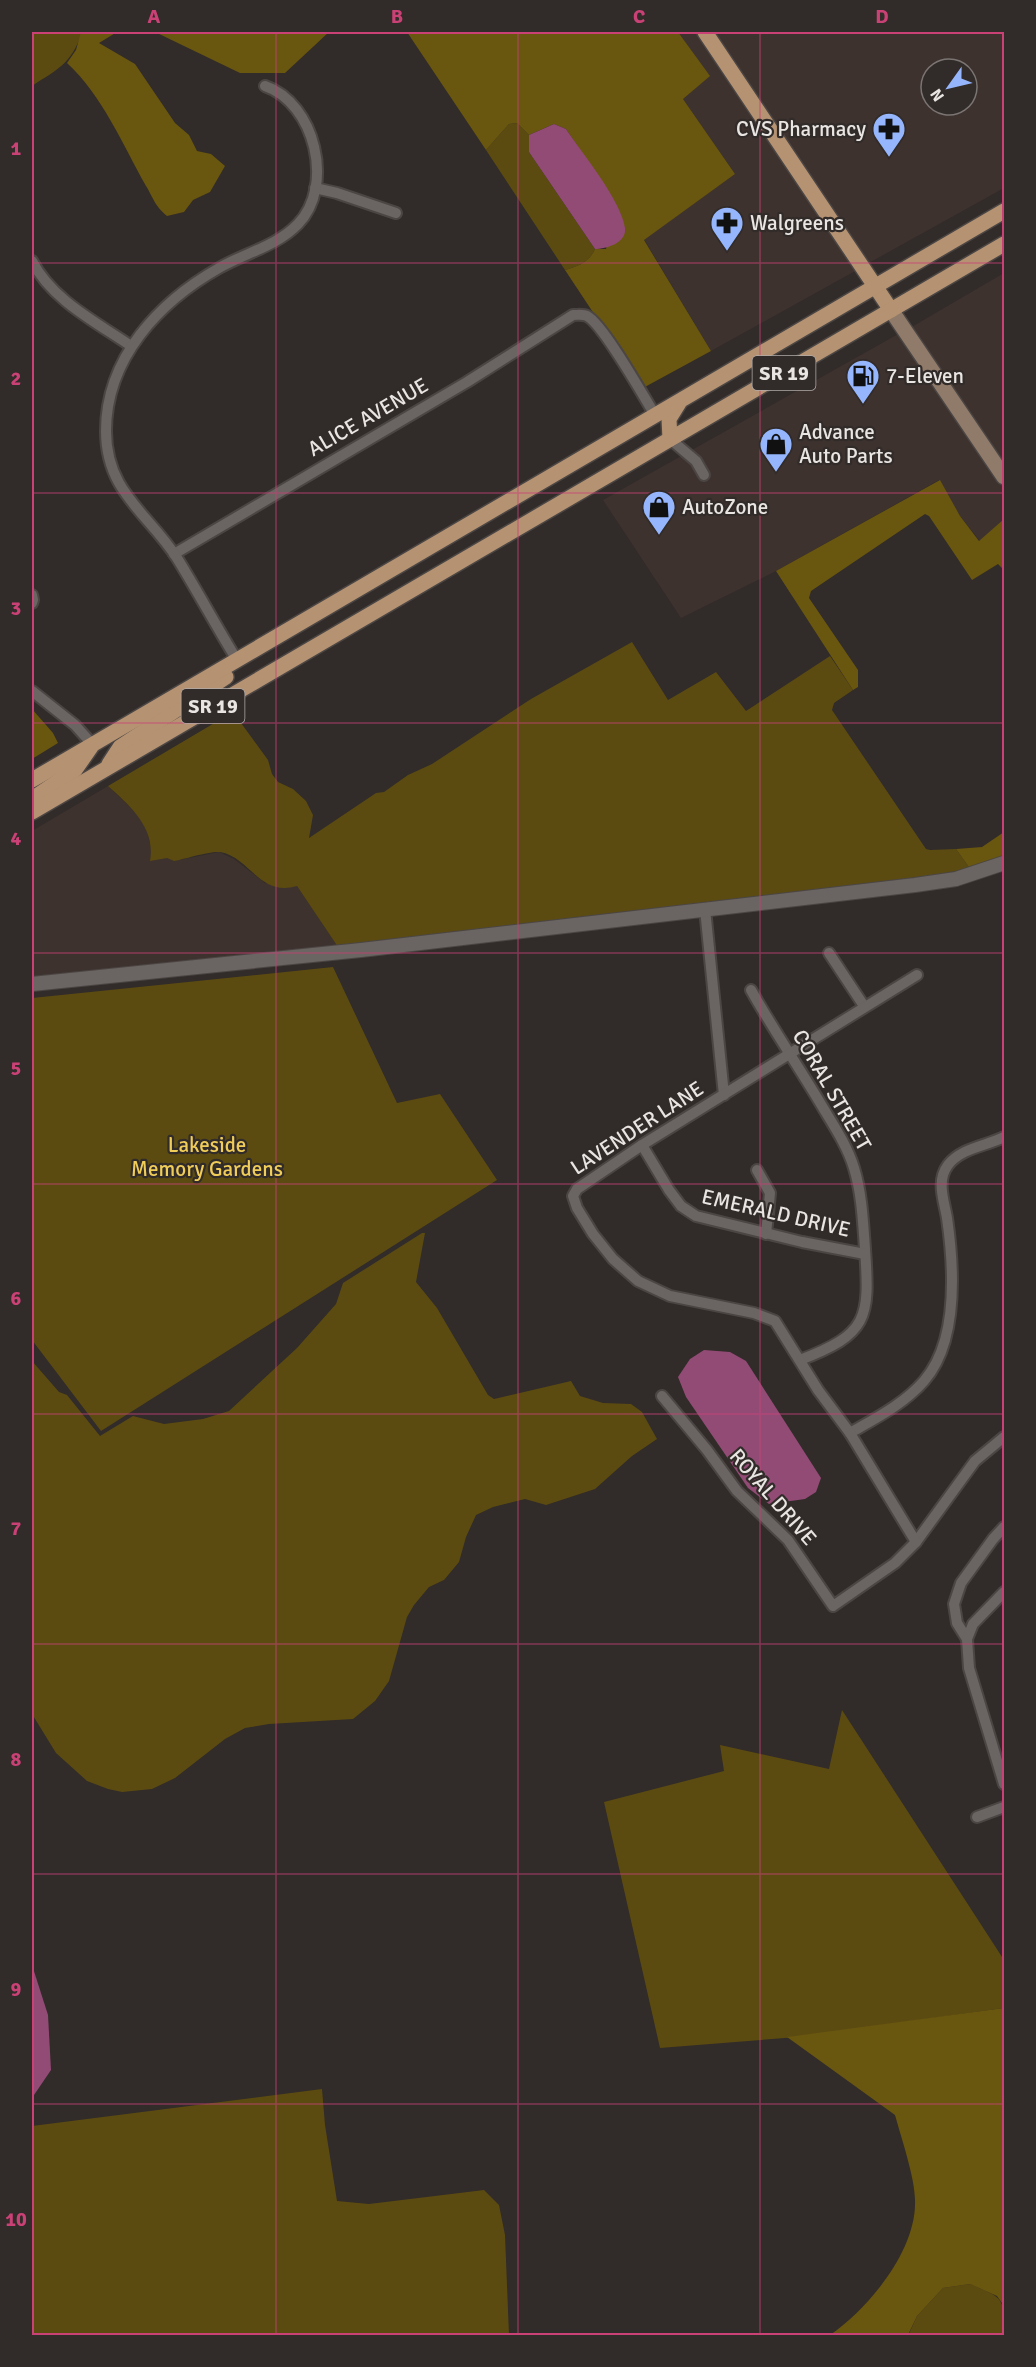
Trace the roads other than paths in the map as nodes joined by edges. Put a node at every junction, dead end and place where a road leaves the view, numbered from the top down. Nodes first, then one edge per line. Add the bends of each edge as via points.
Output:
1 (705, 32) edge
2 (265, 86) dead end
3 (315, 188) junction
4 (1005, 211) edge
5 (396, 213) dead end
6 (1005, 244) edge
7 (32, 261) edge
8 (875, 286) junction
9 (891, 310) junction
10 (131, 346) junction
11 (680, 400) junction
12 (656, 415) junction
13 (670, 439) junction
14 (704, 475) dead end
15 (1005, 477) edge
16 (174, 554) junction
17 (32, 595) edge
18 (32, 603) edge
19 (298, 624) junction
20 (237, 660) junction
21 (32, 691) edge
22 (92, 744) junction
23 (107, 768) junction
24 (32, 780) edge
25 (32, 799) edge
26 (32, 812) edge
27 (1005, 863) edge
28 (705, 909) junction
29 (829, 953) dead end
30 (917, 975) dead end
31 (32, 984) edge
32 (751, 990) dead end
33 (864, 1006) junction
34 (790, 1054) junction
35 (724, 1095) junction
36 (1005, 1137) edge
37 (642, 1145) junction
38 (757, 1170) dead end
39 (766, 1234) junction
40 (865, 1254) junction
41 (800, 1360) junction
42 (662, 1396) dead end
43 (850, 1433) junction
44 (1005, 1437) edge
45 (1005, 1527) edge
46 (916, 1542) junction
47 (1005, 1592) edge
48 (967, 1639) junction
49 (1000, 1752) edge
50 (1005, 1784) edge
51 (1005, 1807) edge
52 (977, 1817) dead end

1 - 8 main road
2 - 3 street via 287,98 306,125 315,156
3 - 5 street
3 - 10 street via 311,204 297,226 264,247 218,268 176,298
4 - 8 main road, SR 19
6 - 9 main road, SR 19
7 - 10 street via 63,300
8 - 9 main road
8 - 11 main road, SR 19
9 - 13 main road, SR 19
9 - 15 main road
10 - 16 street via 108,396 106,434 110,459 131,503
11 - 12 main road, SR 19
11 - 13 main road via 669,419
12 - 16 street, ALICE AVENUE via 593,320 581,314 560,322 467,382
12 - 19 main road, SR 19
13 - 14 street via 689,453
13 - 23 main road, SR 19
16 - 20 street
17 - 18 street
19 - 20 main road, SR 19
19 - 23 main road via 283,640 120,747
20 - 22 main road, SR 19
21 - 22 street
22 - 24 main road, SR 19
22 - 25 main road via 75,770
23 - 26 main road, SR 19
27 - 28 street via 956,879
28 - 31 street
28 - 35 street
29 - 33 street
30 - 33 street, LAVENDER LANE
32 - 34 street, CORAL STREET
33 - 34 street, LAVENDER LANE
34 - 35 street, LAVENDER LANE
34 - 40 street, CORAL STREET via 855,1169
35 - 37 street, LAVENDER LANE
36 - 43 street via 960,1154 943,1175 951,1295 946,1337 933,1369 898,1404
37 - 39 street, EMERALD DRIVE via 669,1190 688,1212
37 - 41 street, LAVENDER LANE via 577,1189 573,1196 593,1234 622,1268 652,1289 770,1318
38 - 39 street via 770,1193
39 - 40 street, EMERALD DRIVE
40 - 41 street, CORAL STREET via 863,1319 834,1346
41 - 43 street, LAVENDER LANE
42 - 46 street, ROYAL DRIVE via 737,1491 788,1540 833,1606 895,1563
43 - 46 street, LAVENDER LANE
44 - 46 street, ROYAL DRIVE via 975,1461
45 - 48 street via 956,1595 955,1615
47 - 48 street via 973,1624
48 - 49 street via 969,1668
49 - 50 street
51 - 52 street

